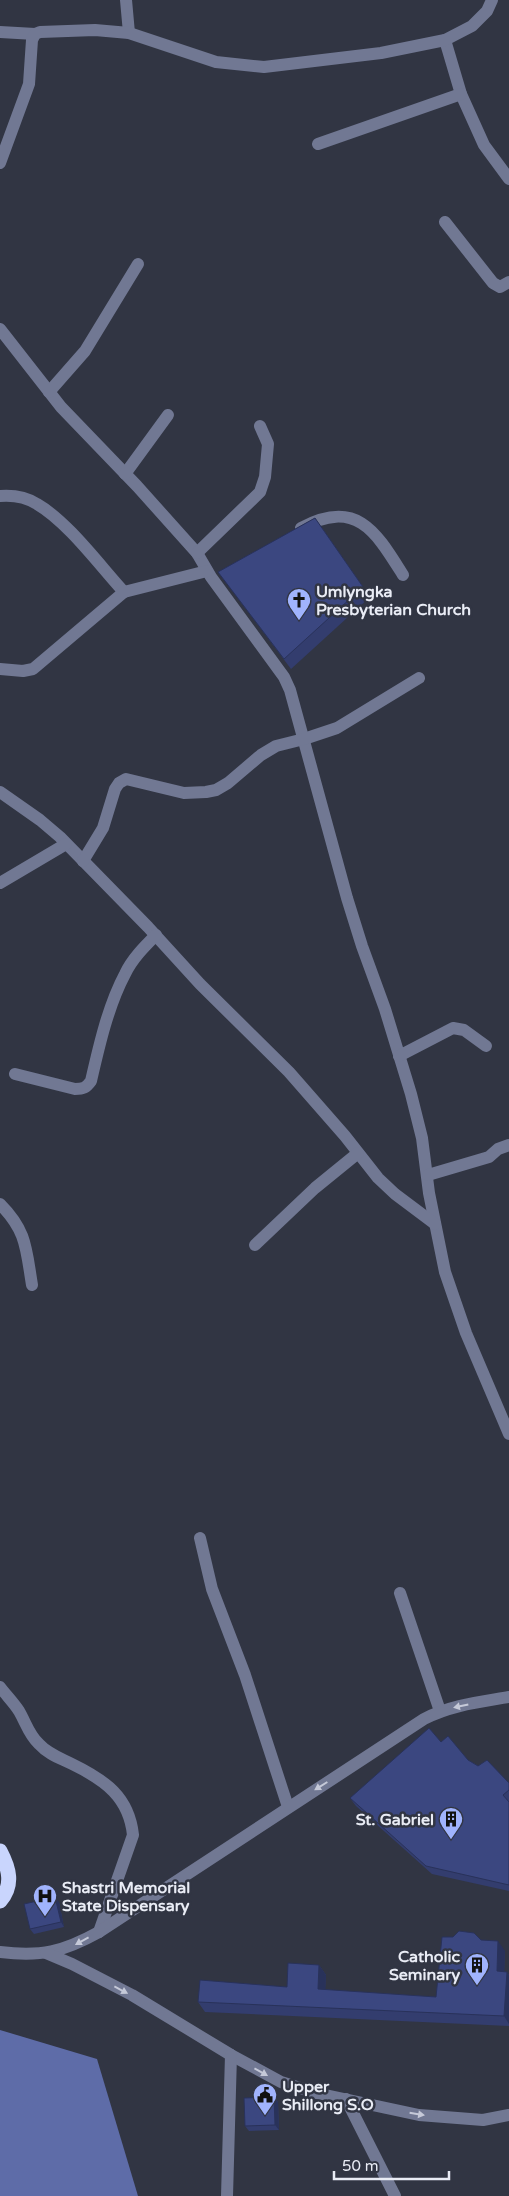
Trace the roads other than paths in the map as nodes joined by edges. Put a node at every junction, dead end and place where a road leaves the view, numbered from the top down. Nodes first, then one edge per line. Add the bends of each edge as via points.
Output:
1 (126, 0) edge
2 (492, 0) edge
3 (0, 32) edge
4 (129, 33) junction
5 (35, 34) junction
6 (445, 40) junction
7 (461, 94) junction
8 (318, 144) dead end
9 (0, 163) edge
10 (509, 179) edge
11 (445, 222) dead end
12 (138, 264) dead end
13 (509, 282) edge
14 (0, 329) edge
15 (49, 392) junction
16 (168, 415) dead end
17 (260, 426) dead end
18 (125, 474) junction
19 (0, 496) edge
20 (290, 534) edge
21 (197, 553) junction
22 (213, 573) junction
23 (403, 575) dead end
24 (124, 592) junction
25 (0, 669) edge
26 (419, 678) dead end
27 (304, 739) junction
28 (0, 792) edge
29 (66, 844) junction
30 (83, 861) junction
31 (0, 883) edge
32 (156, 935) junction
33 (486, 1046) dead end
34 (399, 1056) junction
35 (15, 1074) dead end
36 (509, 1145) edge
37 (358, 1153) junction
38 (428, 1175) junction
39 (0, 1204) edge
40 (435, 1224) junction
41 (255, 1245) dead end
42 (32, 1285) dead end
43 (509, 1434) edge
44 (200, 1538) dead end
45 (400, 1593) dead end
46 (0, 1687) edge
47 (509, 1697) edge
48 (440, 1711) junction
49 (288, 1807) junction
50 (0, 1851) edge
51 (0, 1901) edge
52 (98, 1932) junction
53 (0, 1952) edge
54 (46, 1953) junction
55 (231, 2055) junction
56 (346, 2099) junction
57 (509, 2115) edge
58 (227, 2196) edge
59 (395, 2196) edge

1 - 4 street
2 - 6 street via 487,12 472,26
3 - 5 street
4 - 5 street via 95,30
4 - 6 street via 216,62 264,67 381,53
5 - 9 street via 29,84
6 - 7 street
7 - 8 street
7 - 10 street via 484,145
11 - 13 street via 493,283 500,287
12 - 15 street via 85,351
14 - 15 street
15 - 18 street
16 - 18 street
17 - 21 street via 268,444 260,492
18 - 21 street
19 - 24 street via 22,498 37,504 72,534
20 - 23 street via 331,517 349,517 371,530
21 - 22 street
22 - 24 street
22 - 27 street via 284,677
24 - 25 street via 33,669
26 - 27 street via 338,728
27 - 30 street via 276,746 216,790 184,793 126,779 115,789 103,828
27 - 34 street via 347,898
28 - 29 street via 40,820
29 - 30 street
29 - 31 street
30 - 32 street
32 - 35 street via 125,974 110,1012 91,1081 84,1089
32 - 37 street via 200,984 289,1072
33 - 34 street via 464,1030 454,1028
34 - 38 street via 422,1138
36 - 38 street via 489,1157
37 - 40 street via 395,1194
37 - 41 street via 315,1188
38 - 40 street
39 - 42 street via 20,1227
40 - 43 street via 454,1300
44 - 49 street via 212,1589 245,1675
45 - 48 street
46 - 52 street via 19,1710 37,1743 109,1786 123,1801 131,1818 133,1835
47 -> 48 street
48 -> 49 street
49 - 52 street
50 - 51 highway via 10,1876 8,1888
52 -> 54 street via 74,1945
53 - 54 street
54 -> 55 street via 132,1995
55 -> 56 street via 281,2082
55 - 58 street
56 -> 57 street via 420,2115 483,2120
56 - 59 street

